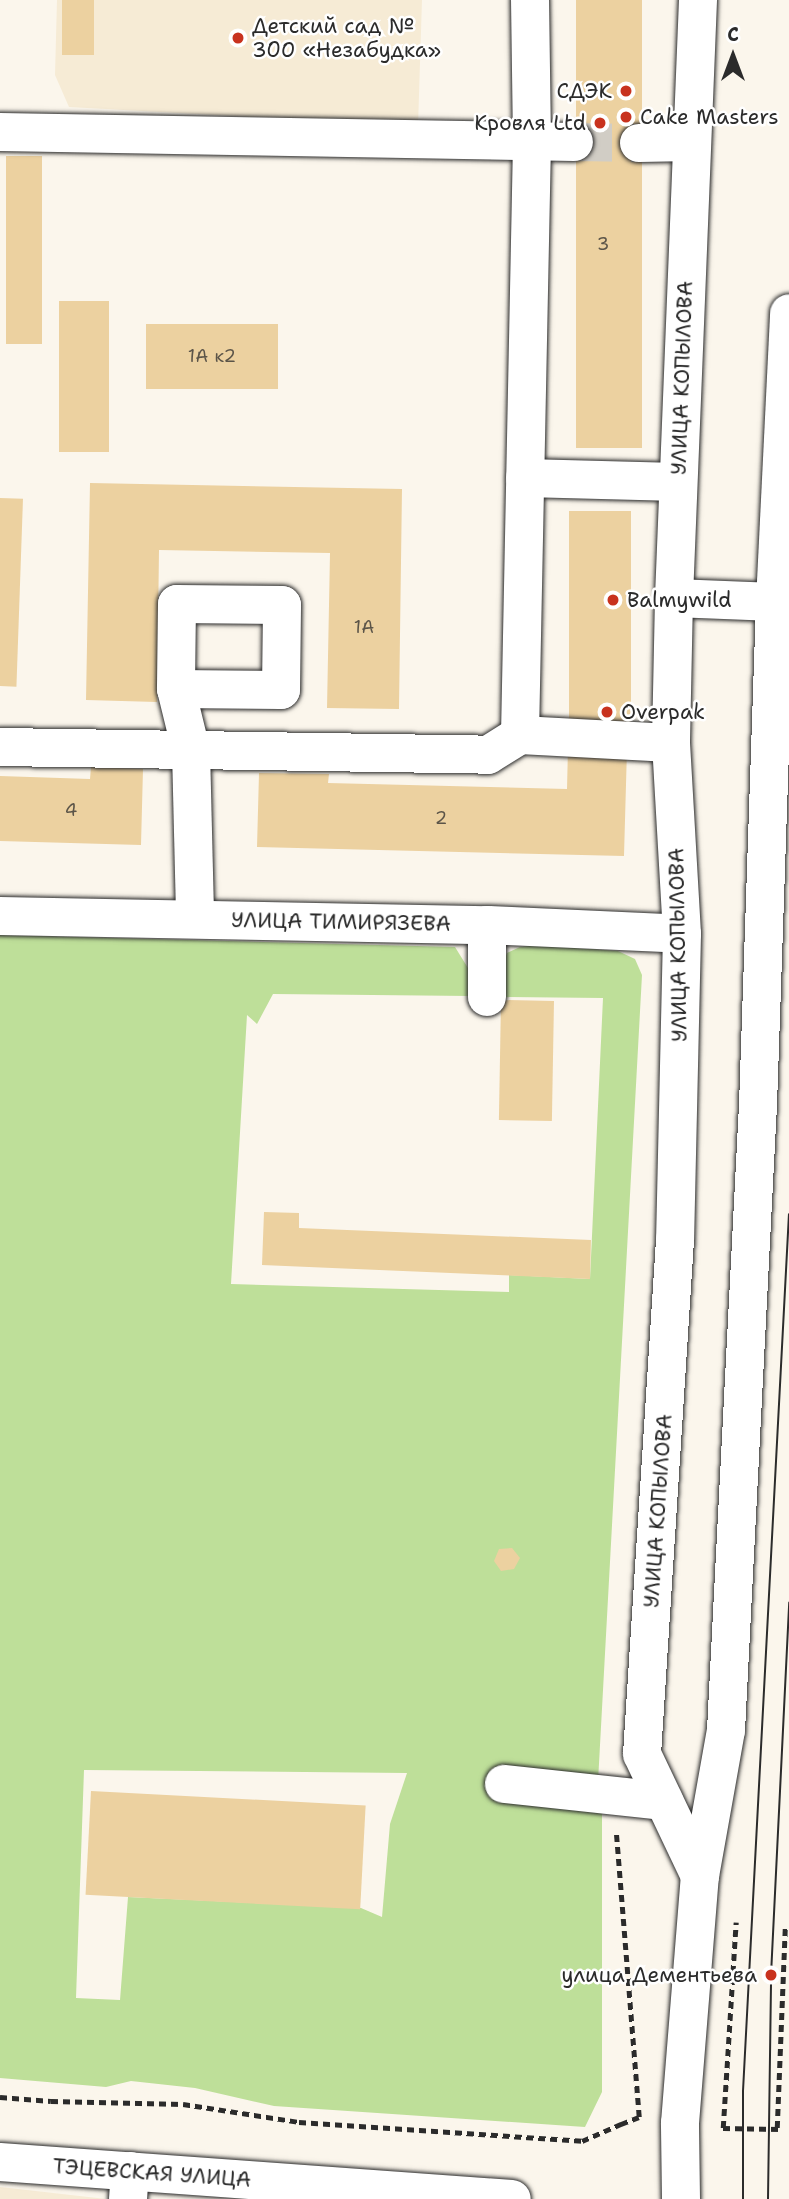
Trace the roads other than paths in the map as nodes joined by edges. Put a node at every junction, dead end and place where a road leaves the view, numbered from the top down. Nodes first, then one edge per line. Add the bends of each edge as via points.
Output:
1 (530, 0) edge
2 (698, 0) edge
3 (0, 132) edge
4 (532, 142) junction
5 (573, 142) tunnel mouth
6 (692, 142) junction
7 (639, 143) tunnel mouth
8 (789, 313) edge
9 (525, 478) junction
10 (678, 482) junction
11 (674, 598) junction
12 (775, 602) junction
13 (176, 689) dead end
14 (520, 734) junction
15 (671, 743) junction
16 (0, 747) edge
17 (191, 750) junction
18 (0, 916) edge
19 (195, 918) junction
20 (487, 925) junction
21 (682, 934) junction
22 (487, 997) dead end
23 (504, 1784) dead end
24 (664, 1801) junction
25 (700, 1876) junction
26 (0, 2162) edge
27 (129, 2185) edge
28 (512, 2199) edge
29 (681, 2199) edge

1 - 4 street
2 - 6 street, УЛИЦА КОПЫЛОВА
3 - 4 street
4 - 5 street
4 - 9 street
6 - 7 street
6 - 10 street, УЛИЦА КОПЫЛОВА
8 - 12 street
9 - 10 street
9 - 14 street
10 - 11 street, УЛИЦА КОПЫЛОВА
11 - 12 street
11 - 15 street, УЛИЦА КОПЫЛОВА
12 - 25 street via 758,1105 726,1730
13 - 17 street
14 - 15 street
14 - 17 street via 488,755
15 - 21 street, УЛИЦА КОПЫЛОВА
16 - 17 street
17 - 19 street
18 - 19 street, УЛИЦА ТИМИРЯЗЕВА
19 - 20 street, УЛИЦА ТИМИРЯЗЕВА
20 - 21 street, УЛИЦА ТИМИРЯЗЕВА
20 - 22 street
21 - 24 street, УЛИЦА КОПЫЛОВА via 675,1240 642,1754
23 - 24 street
24 - 25 street, УЛИЦА КОПЫЛОВА
25 - 29 street via 680,2123
26 - 27 street, ТЭЦЕВСКАЯ УЛИЦА
27 - 28 street, ТЭЦЕВСКАЯ УЛИЦА

